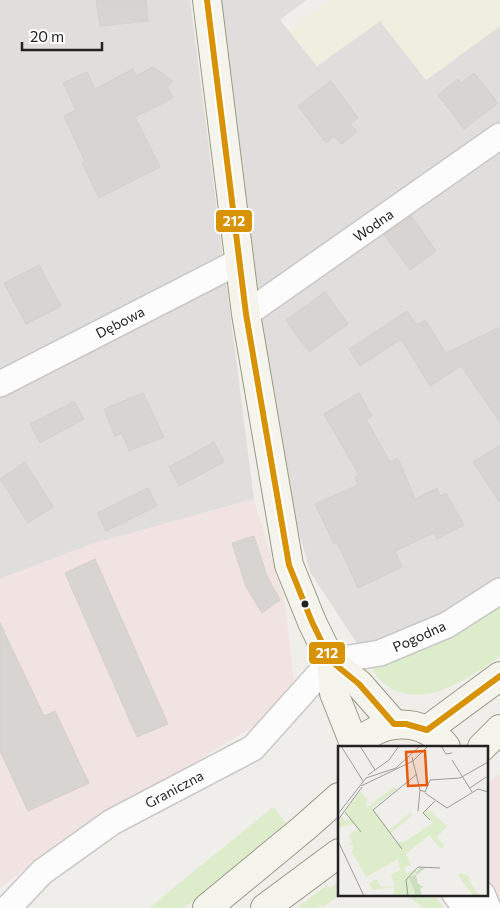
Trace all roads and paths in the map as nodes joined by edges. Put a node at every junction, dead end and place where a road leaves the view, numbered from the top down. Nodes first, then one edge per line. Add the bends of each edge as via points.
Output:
1 (207, 0) edge
2 (500, 136) edge
3 (240, 261) junction
4 (246, 314) junction
5 (0, 384) edge
6 (500, 592) edge
7 (331, 661) junction
8 (500, 676) edge
9 (394, 724) junction
10 (500, 728) edge
11 (436, 738) edge
12 (355, 746) edge
13 (483, 746) edge
14 (338, 798) edge
15 (338, 854) edge
16 (457, 896) edge
17 (483, 896) edge
18 (8, 908) edge
19 (207, 908) edge
20 (265, 908) edge
21 (466, 908) edge
22 (488, 908) edge

1 - 3 street
2 - 4 street, Wodna
3 - 4 street
3 - 5 street, Dębowa
4 - 7 street via 289,565
6 - 7 street, Pogodna via 447,625 380,653
7 - 9 street via 359,684
7 - 12 street via 334,693
7 - 18 street, Graniczna via 253,748 112,822 42,872
8 - 11 street
9 - 11 street via 406,724
9 - 12 street via 372,732
10 - 13 street
14 - 19 street
15 - 20 street
16 - 21 street
17 - 22 street

